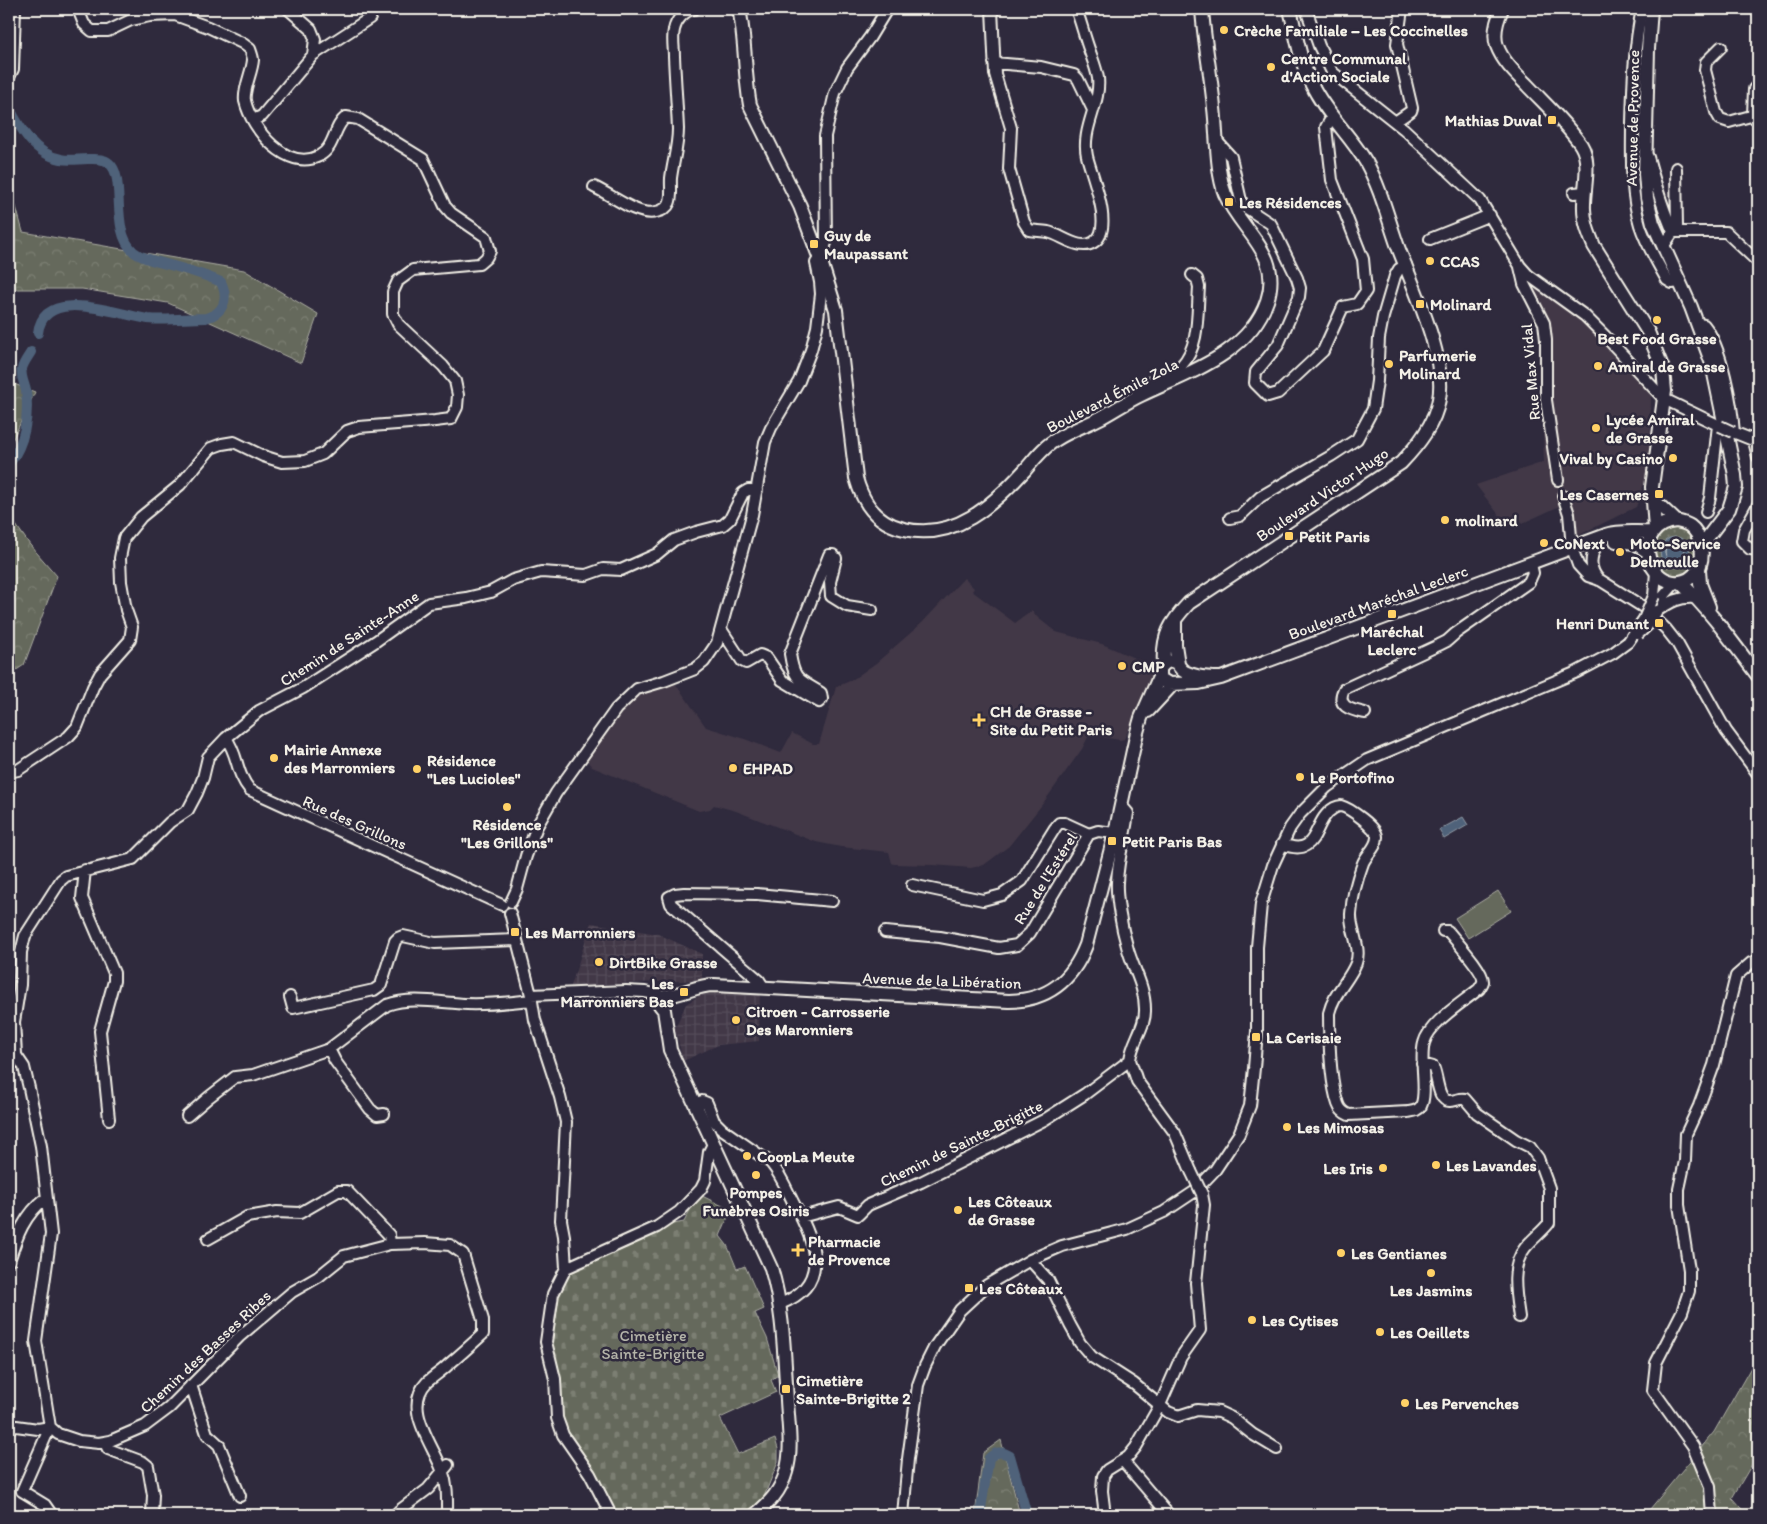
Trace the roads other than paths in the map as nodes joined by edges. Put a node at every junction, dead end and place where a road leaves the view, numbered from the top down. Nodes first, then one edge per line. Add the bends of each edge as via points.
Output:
1 (15, 9) edge
2 (78, 9) edge
3 (288, 9) edge
4 (373, 9) edge
5 (691, 9) edge
6 (739, 9) edge
7 (887, 9) edge
8 (992, 9) edge
9 (1076, 9) edge
10 (1202, 9) edge
11 (1290, 9) edge
12 (1306, 9) edge
13 (1402, 9) edge
14 (1502, 9) edge
15 (1642, 9) edge
16 (1652, 9) edge
17 (1721, 47) dead end
18 (313, 55) junction
19 (994, 62) junction
20 (9, 77) edge
21 (1758, 86) edge
22 (1093, 110) junction
23 (1755, 116) edge
24 (1332, 117) junction
25 (253, 120) junction
26 (1396, 122) junction
27 (1216, 140) junction
28 (1645, 144) junction
29 (1676, 168) dead end
30 (594, 187) dead end
31 (1490, 215) junction
32 (1673, 232) junction
33 (1430, 239) dead end
34 (1663, 247) junction
35 (819, 258) junction
36 (1758, 262) edge
37 (1406, 265) junction
38 (1520, 266) junction
39 (1192, 275) dead end
40 (1680, 282) junction
41 (1698, 324) junction
42 (1140, 396) junction
43 (1664, 399) junction
44 (1717, 428) junction
45 (1733, 432) junction
46 (1756, 442) edge
47 (1758, 457) edge
48 (1558, 480) dead end
49 (757, 490) junction
50 (1563, 496) dead end
51 (1653, 496) junction
52 (1758, 505) edge
53 (1706, 512) dead end
54 (1230, 518) dead end
55 (1720, 519) junction
56 (1676, 521) junction
57 (1690, 526) junction
58 (1654, 530) junction
59 (1596, 546) junction
60 (1701, 546) junction
61 (1573, 550) junction
62 (1758, 550) edge
63 (1648, 552) junction
64 (1531, 564) junction
65 (1698, 569) junction
66 (1656, 572) junction
67 (1600, 580) junction
68 (1678, 582) junction
69 (1696, 598) junction
70 (1661, 599) junction
71 (872, 610) dead end
72 (1714, 618) junction
73 (1176, 619) junction
74 (721, 629) junction
75 (1628, 642) junction
76 (1180, 667) junction
77 (1162, 670) junction
78 (1758, 676) edge
79 (1221, 678) junction
80 (1175, 684) junction
81 (1365, 712) dead end
82 (1142, 718) junction
83 (226, 738) junction
84 (9, 772) edge
85 (1758, 774) edge
86 (1121, 804) junction
87 (1114, 833) junction
88 (1089, 834) junction
89 (1282, 844) junction
90 (85, 870) junction
91 (912, 885) dead end
92 (832, 900) dead end
93 (506, 904) junction
94 (1443, 931) dead end
95 (885, 932) dead end
96 (517, 940) junction
97 (1758, 960) edge
98 (764, 988) junction
99 (290, 996) dead end
100 (532, 998) junction
101 (666, 1001) junction
102 (9, 1045) edge
103 (328, 1049) junction
104 (16, 1056) junction
105 (1130, 1060) junction
106 (1422, 1064) junction
107 (695, 1104) junction
108 (384, 1114) dead end
109 (187, 1116) dead end
110 (109, 1119) dead end
111 (713, 1144) junction
112 (46, 1198) junction
113 (801, 1217) junction
114 (208, 1239) dead end
115 (390, 1244) junction
116 (1030, 1260) junction
117 (9, 1261) edge
118 (566, 1268) junction
119 (780, 1304) junction
120 (1519, 1317) dead end
121 (191, 1386) junction
122 (1160, 1405) junction
123 (9, 1425) edge
124 (50, 1427) junction
125 (105, 1442) junction
126 (1277, 1449) dead end
127 (1123, 1460) junction
128 (446, 1468) junction
129 (240, 1496) dead end
130 (52, 1515) edge
131 (152, 1515) edge
132 (395, 1515) edge
133 (447, 1515) edge
134 (611, 1515) edge
135 (756, 1515) edge
136 (903, 1515) edge
137 (1105, 1515) edge
138 (1169, 1515) edge
139 (1712, 1515) edge

1 - 20 street via 13,69
2 - 25 street via 84,24 92,31 108,31 131,20 150,16 174,15 242,43 250,49 253,60 245,100
3 - 18 street via 311,29
4 - 18 street via 370,18
5 - 30 street via 681,16 673,33 678,130 670,202 657,212 640,212
6 - 35 main road, Boulevard Émile Zola via 750,105 800,206
7 - 35 street via 847,68 835,93 825,136 826,244
8 - 19 street
9 - 22 street via 1096,68 1098,93
10 - 27 main road, Boulevard Émile Zola
11 - 24 main road, Boulevard Victor Hugo via 1308,75 1317,96
12 - 26 street via 1332,72
13 - 26 street via 1398,44 1412,108
14 - 43 main road via 1496,28 1500,51 1512,70 1582,148 1586,166 1580,192 1584,220 1594,246 1648,332 1663,369
15 - 40 street via 1633,82 1634,194 1646,240 1667,280
16 - 28 main road, Avenue de Provence
17 - 23 street via 1706,62 1705,70 1716,112 1720,119 1729,122
18 - 25 street via 262,116
19 - 22 street via 1041,67 1074,75
19 - 22 street via 1011,128 1009,169 1029,230 1059,236 1080,245 1088,245 1099,238 1102,222 1100,199 1086,154
21 - 23 street via 1754,90
24 - 27 street via 1326,127 1332,180 1363,259 1366,291 1357,304 1344,307 1323,351 1278,393 1268,396 1255,383 1256,372 1278,346 1300,288 1271,224 1242,205 1231,156
24 - 37 main road, Boulevard Victor Hugo via 1354,143 1376,183
25 - 84 street via 272,145 292,158 305,161 320,156 330,147 339,123 346,117 358,119 423,159 445,206 486,237 490,251 479,264 413,270 398,281 393,292 393,314 398,324 455,381 457,407 451,419 359,427 347,431 323,454 305,461 282,462 234,442 211,448 180,485 141,517 124,538 120,582 132,626 130,640 100,674 77,727 68,737 18,770
26 - 31 street via 1480,200
27 - 42 main road, Boulevard Émile Zola via 1224,191 1267,260 1270,290 1259,318 1227,351 1192,372
28 - 32 street via 1656,190
28 - 34 main road, Avenue de Provence via 1647,198
29 - 32 street via 1677,226
31 - 33 street
31 - 38 street
32 - 34 street
32 - 36 street via 1726,232
34 - 40 main road, Avenue de Provence
35 - 42 main road, Boulevard Émile Zola via 836,310 856,478 869,507 879,518 895,527 924,532 957,526 978,514 1000,495 1056,439
35 - 49 street via 816,263 821,294 811,350 799,381 765,442
37 - 54 street via 1395,276 1383,317 1372,409 1357,438 1260,497 1240,516
37 - 73 main road, Boulevard Victor Hugo via 1433,341 1441,381 1435,412 1420,441 1401,463 1200,595
38 - 43 street via 1585,316
38 - 48 street, Rue Max Vidal via 1524,284 1544,323 1546,400
39 - 42 street via 1199,287 1194,342 1188,356 1180,367 1139,388
40 - 41 main road, Avenue de Provence
41 - 45 street via 1710,332 1720,358 1731,402
41 - 55 main road, Avenue de Provence via 1712,364 1735,475 1734,498
43 - 44 street
43 - 51 main road
44 - 45 street, bridge
44 - 53 street
45 - 46 street
46 - 47 street
49 - 74 street
49 - 83 street, Chemin de Sainte-Anne via 743,493 723,526 674,540 657,554 621,570 603,569 586,575 541,572 513,580 491,592 430,603 303,688 259,711
50 - 61 street via 1569,514
51 - 56 main road
51 - 58 main road
52 - 62 street via 1744,530 1742,541 1750,549
55 - 57 main road
55 - 60 main road
56 - 57 main road
56 - 58 main road via 1662,524
57 - 60 main road
58 - 61 main road, Boulevard Maréchal Leclerc via 1637,534 1613,533
58 - 63 main road
59 - 61 main road, Boulevard Maréchal Leclerc
59 - 63 main road, Boulevard Maréchal Leclerc via 1629,541
59 - 67 street via 1591,564
60 - 65 main road via 1702,559
61 - 64 main road, Boulevard Maréchal Leclerc
61 - 67 street via 1583,571
63 - 66 main road
64 - 79 main road, Boulevard Maréchal Leclerc
64 - 81 street via 1533,573 1528,582 1447,641 1344,689 1345,706
65 - 68 main road via 1692,577
65 - 72 main road via 1700,584
66 - 68 main road via 1665,579
66 - 70 street
67 - 85 street via 1643,607 1666,629 1726,730
68 - 69 main road
68 - 70 street
69 - 70 street
69 - 72 main road
70 - 75 street, bridge
70 - 75 street, bridge via 1652,621
71 - 74 street via 847,606 831,596 830,582 836,558 829,555 790,654 795,676 821,693 819,702 782,680 767,658 760,655 746,663 742,661
72 - 78 main road
73 - 76 main road via 1175,645
73 - 77 main road, Boulevard Victor Hugo via 1163,644
74 - 93 street via 717,643 695,669 637,689 616,709 556,793 537,826 517,889
75 - 89 street via 1577,672 1360,764 1312,799
76 - 77 main road via 1170,662
76 - 79 main road via 1201,677
76 - 80 main road via 1182,677
77 - 80 main road via 1164,683
77 - 82 main road, Avenue de la Libération
79 - 80 main road, Boulevard Maréchal Leclerc
80 - 82 main road, Avenue de la Libération
82 - 86 main road, Avenue de la Libération
83 - 90 street, Chemin de Sainte-Anne via 208,757 198,793 188,810 170,822 133,859
83 - 93 street, Rue des Grillons via 234,750 242,781 250,790
86 - 87 main road, Avenue de la Libération
86 - 105 street via 1128,813 1117,884 1127,947 1142,987 1146,1010
87 - 88 street, Rue de l'Estérel
87 - 98 main road, Avenue de la Libération via 1080,960 1062,983 1044,994 1009,1001
88 - 91 street via 1059,823 1022,881 1002,895 983,900
88 - 95 street, Rue de l'Estérel via 1030,933 1017,945 999,948 940,937
89 - 106 street via 1306,846 1326,814 1335,806 1342,806 1366,822 1378,835 1355,888 1351,928 1358,954 1356,963 1329,1013 1332,1071 1338,1105 1349,1115 1416,1111 1421,1107 1423,1098
89 - 116 street via 1261,904 1254,1068 1250,1106 1239,1134 1216,1170 1194,1192 1164,1212 1127,1229 1062,1246
90 - 104 street, Chemin de Sainte-Anne via 61,880 22,944 14,1022
90 - 110 street via 82,898 114,973 100,1031
92 - 98 street via 684,893 669,898 671,904 759,980
93 - 96 street via 502,911 510,913
94 - 106 street via 1448,931 1472,960 1483,982 1479,990 1427,1034
96 - 99 street via 435,943 403,936 395,941 381,985 374,990 293,1008
96 - 100 street
97 - 139 street via 1736,976 1714,1065 1686,1134 1679,1205 1689,1270 1689,1292 1656,1363 1653,1390 1693,1446 1710,1487
98 - 101 main road, Avenue de la Libération via 705,985
100 - 101 street via 626,991
100 - 103 street via 468,1004 394,1002
100 - 118 street via 566,1122 561,1220
101 - 107 main road, Avenue de la Libération via 670,1050
102 - 104 street
103 - 108 street via 370,1109 377,1115
103 - 109 street via 253,1076 235,1077
104 - 112 street via 24,1067 29,1088 41,1146
105 - 113 street, Chemin de Sainte-Brigitte via 1044,1120 868,1205 858,1215 839,1207
105 - 122 street, bridge via 1138,1081 1175,1133 1204,1205 1196,1284 1200,1330 1181,1356
106 - 120 street via 1436,1071 1443,1099 1448,1102 1465,1099 1477,1113 1530,1147 1541,1165 1549,1188 1549,1223 1523,1250 1516,1268
107 - 111 main road, Avenue de la Libération
107 - 113 street via 706,1103 714,1121 722,1129 771,1163
111 - 118 street via 701,1188 678,1212 657,1227
111 - 119 main road, Avenue de la Libération via 771,1268
112 - 117 street via 34,1208 18,1233
112 - 124 street via 51,1234 36,1341
113 - 119 street via 813,1245 815,1266 808,1284
114 - 115 street via 247,1217 277,1212 300,1213 343,1190 388,1235
115 - 121 street, Chemin des Basses Ribes via 344,1256 292,1292 239,1337
115 - 128 street, Chemin des Basses Ribes via 450,1245 463,1254 482,1320 482,1334 426,1383 419,1396 417,1409 420,1421
116 - 122 street via 1048,1280 1080,1343 1092,1357
116 - 136 street via 987,1285 960,1310 924,1366 917,1394
118 - 134 street via 553,1294 546,1342 555,1379 557,1418 563,1435 590,1474
119 - 135 main road, Avenue de la Libération via 788,1462 778,1492
121 - 125 street, Chemin des Basses Ribes via 145,1426
121 - 129 street via 207,1434 219,1446
122 - 126 street via 1178,1416 1197,1410 1219,1412
122 - 127 street via 1136,1448
123 - 124 street via 38,1429
124 - 125 street, Chemin des Basses Ribes via 58,1434 79,1441
124 - 130 street via 22,1491 45,1505
125 - 131 street via 108,1450 148,1466
127 - 137 street via 1103,1476
127 - 138 street
128 - 132 street via 428,1489
128 - 133 street, Chemin des Basses Ribes

